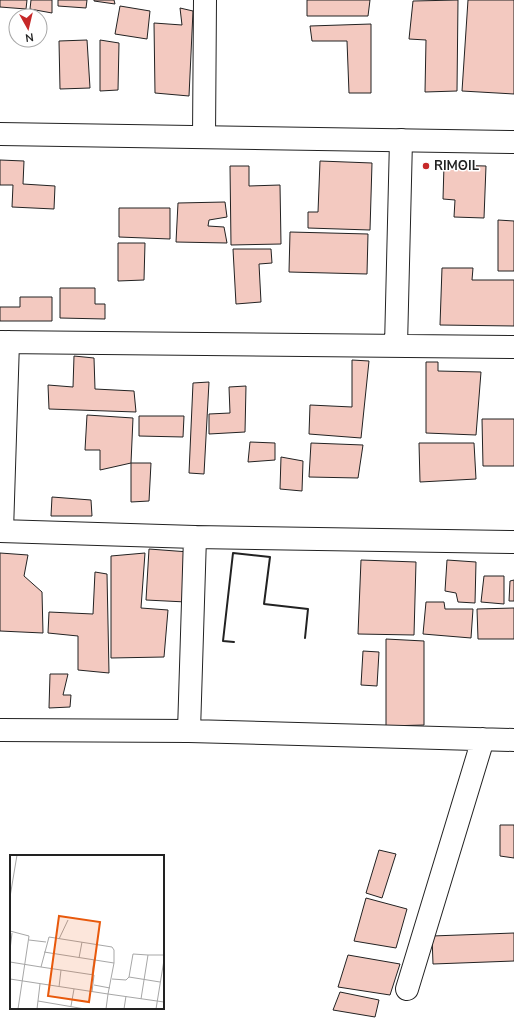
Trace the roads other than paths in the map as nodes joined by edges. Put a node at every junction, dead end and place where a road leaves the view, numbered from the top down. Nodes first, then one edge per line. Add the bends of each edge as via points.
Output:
1 (205, 0) edge
2 (0, 134) edge
3 (204, 137) junction
4 (401, 140) junction
5 (514, 142) edge
6 (4, 342) edge
7 (396, 346) junction
8 (514, 347) edge
9 (1, 531) edge
10 (195, 537) junction
11 (514, 542) edge
12 (0, 730) edge
13 (189, 731) junction
14 (483, 739) junction
15 (514, 740) edge
16 (407, 989) dead end

1 - 3 street
2 - 3 street
3 - 4 street
4 - 5 street
4 - 7 street
6 - 7 street
6 - 9 street
7 - 8 street
9 - 10 street
10 - 11 street
10 - 13 street
12 - 13 street
13 - 14 street
14 - 15 street
14 - 16 street

